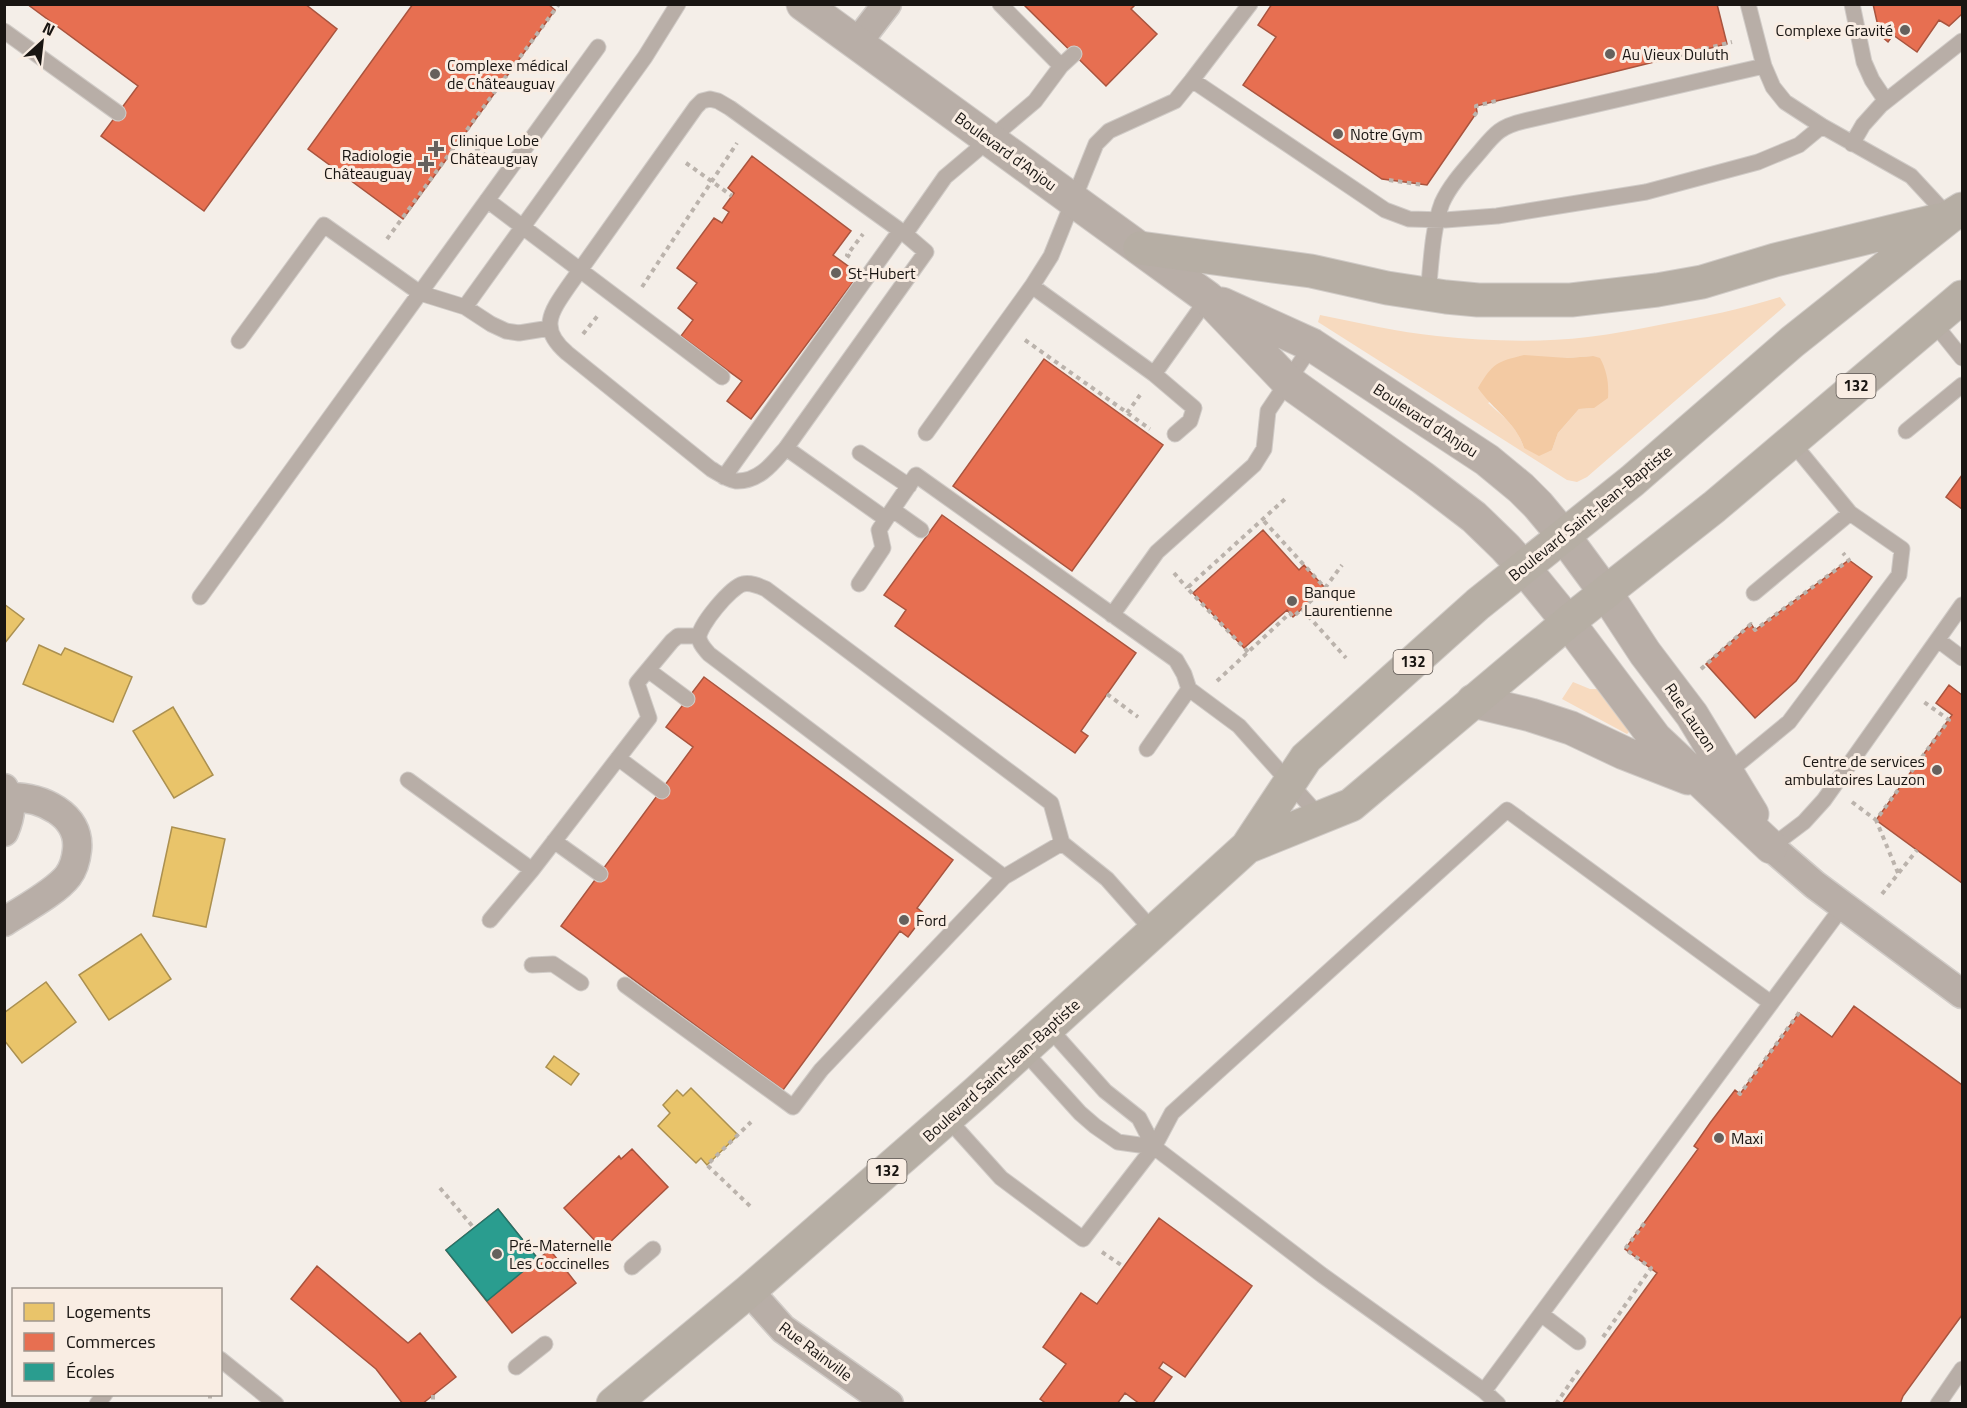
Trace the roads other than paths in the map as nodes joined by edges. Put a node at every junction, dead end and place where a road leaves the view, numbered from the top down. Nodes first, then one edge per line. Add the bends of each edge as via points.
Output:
1 (678, 4) edge
2 (803, 4) edge
3 (887, 4) edge
4 (1000, 4) edge
5 (1250, 4) edge
6 (1748, 4) edge
7 (1852, 4) edge
8 (4, 31) edge
9 (1962, 41) edge
10 (856, 43) junction
11 (598, 47) dead end
12 (1074, 54) dead end
13 (1061, 66) junction
14 (1764, 66) junction
15 (1192, 80) junction
16 (1886, 101) junction
17 (118, 113) dead end
18 (1822, 126) junction
19 (989, 139) junction
20 (1852, 144) junction
21 (487, 200) junction
22 (1073, 200) junction
23 (1956, 213) edge
24 (1438, 220) junction
25 (522, 228) junction
26 (902, 232) junction
27 (1140, 248) junction
28 (579, 270) junction
29 (1032, 286) junction
30 (420, 293) junction
31 (1428, 294) junction
32 (1962, 297) edge
33 (1208, 298) junction
34 (465, 307) junction
35 (1933, 322) junction
36 (550, 328) junction
37 (239, 341) dead end
38 (1311, 345) junction
39 (1962, 358) edge
40 (1154, 374) junction
41 (722, 377) dead end
42 (1287, 381) junction
43 (1962, 385) edge
44 (1906, 431) dead end
45 (926, 433) dead end
46 (1175, 434) dead end
47 (1791, 441) junction
48 (786, 448) junction
49 (860, 453) dead end
50 (724, 477) junction
51 (909, 486) junction
52 (1850, 513) junction
53 (890, 514) junction
54 (921, 530) dead end
55 (1563, 535) junction
56 (1524, 568) junction
57 (859, 584) dead end
58 (1605, 592) junction
59 (1754, 593) dead end
60 (200, 597) dead end
61 (1962, 604) edge
62 (1112, 615) junction
63 (1568, 622) junction
64 (698, 636) junction
65 (1938, 640) junction
66 (1962, 658) edge
67 (648, 670) junction
68 (1189, 689) junction
69 (687, 699) dead end
70 (1473, 701) junction
71 (1147, 749) dead end
72 (618, 758) junction
73 (1716, 779) junction
74 (408, 780) dead end
75 (1289, 783) junction
76 (662, 790) dead end
77 (7, 793) edge
78 (1320, 817) junction
79 (4, 832) edge
80 (554, 841) junction
81 (1062, 843) junction
82 (1771, 846) junction
83 (1247, 848) junction
84 (531, 870) junction
85 (600, 874) dead end
86 (1004, 877) junction
87 (1843, 906) junction
88 (490, 920) dead end
89 (4, 922) edge
90 (1154, 932) junction
91 (532, 965) dead end
92 (581, 983) dead end
93 (625, 985) dead end
94 (1962, 994) edge
95 (1771, 1003) junction
96 (1049, 1028) junction
97 (1024, 1051) junction
98 (947, 1118) junction
99 (1154, 1148) junction
100 (653, 1249) dead end
101 (632, 1267) dead end
102 (749, 1291) junction
103 (1541, 1314) junction
104 (1578, 1341) dead end
105 (545, 1344) dead end
106 (222, 1361) edge
107 (516, 1367) dead end
108 (1962, 1370) edge
109 (1484, 1391) junction
110 (276, 1404) edge
111 (613, 1404) edge
112 (889, 1404) edge
113 (1498, 1404) edge
114 (1938, 1404) edge

1 - 25 lane via 645,57
2 - 10 street, Boulevard d'Anjou
3 - 10 street
4 - 13 lane
5 - 15 lane
6 - 14 lane
7 - 16 lane via 1864,62
8 - 17 lane
9 - 16 lane
10 - 19 street, Boulevard d'Anjou
11 - 21 lane
12 - 13 lane
13 - 19 lane via 1035,101
14 - 18 lane via 1785,102
14 - 24 lane via 1509,124 1499,129 1456,180
15 - 22 lane via 1175,101 1110,131 1096,144
15 - 24 lane via 1385,210 1409,219
16 - 20 lane via 1871,115
18 - 20 lane
18 - 24 lane via 1798,145 1758,162 1647,192 1497,216
19 - 22 street, Boulevard d'Anjou
19 - 26 lane via 945,177
20 - 23 lane via 1900,168
21 - 25 lane
21 - 30 lane
22 - 27 street, Boulevard d'Anjou
22 - 29 lane via 1051,256
23 - 31 highway via 1702,282 1657,290 1560,300 1478,300
23 - 55 highway, Boulevard Saint-Jean-Baptiste / 132 via 1792,342 1632,481
24 - 31 lane
25 - 28 lane
25 - 34 lane
26 - 28 lane via 730,108 710,99 696,107
26 - 48 lane via 926,252
26 - 50 lane
27 - 31 highway via 1311,271
27 - 33 street, Boulevard d'Anjou
28 - 36 lane via 556,305
28 - 41 lane
29 - 40 lane
29 - 45 lane
30 - 34 lane
30 - 37 lane via 324,225
30 - 60 lane
32 - 35 highway, Boulevard Saint-Jean-Baptiste / 132
33 - 38 street, Boulevard d'Anjou
33 - 40 lane
33 - 42 street, Boulevard d'Anjou
34 - 36 lane via 506,331
35 - 39 lane
35 - 47 highway, Boulevard Saint-Jean-Baptiste / 132
36 - 50 lane via 559,346
38 - 42 lane
38 - 55 street, Boulevard d'Anjou via 1487,460 1538,505
40 - 46 lane via 1194,408 1190,421
42 - 56 street, Boulevard d'Anjou via 1474,517
42 - 62 lane via 1268,411 1264,449 1254,465 1157,552
43 - 44 lane
47 - 52 lane
47 - 58 highway, Boulevard Saint-Jean-Baptiste / 132
48 - 50 lane via 762,474 736,481
48 - 53 lane
49 - 51 lane
51 - 53 lane
51 - 62 lane via 916,476
52 - 59 lane
52 - 73 lane via 1902,549 1899,574 1789,722
53 - 54 lane
53 - 57 lane via 879,530 884,548
55 - 56 highway, Boulevard Saint-Jean-Baptiste / 132
55 - 58 street, Boulevard d'Anjou
56 - 63 street, Boulevard d'Anjou
56 - 75 highway, Boulevard Saint-Jean-Baptiste / 132 via 1478,604 1306,758
58 - 63 highway, Boulevard Saint-Jean-Baptiste / 132
58 - 73 street, Rue Lauzon via 1692,715
61 - 65 lane
62 - 68 lane via 1176,660
63 - 70 highway, Boulevard Saint-Jean-Baptiste / 132
63 - 73 street, Rue Lauzon via 1655,738
64 - 67 lane via 678,636
64 - 81 lane via 731,590 743,584 766,589 1051,803
64 - 86 lane via 709,654
65 - 66 lane
65 - 82 lane via 1824,800 1804,822
67 - 69 lane
67 - 72 lane via 637,683 649,718
68 - 71 lane
68 - 75 lane via 1239,726
70 - 73 street via 1531,715 1571,728 1624,753
70 - 78 highway, Boulevard Saint-Jean-Baptiste / 132 via 1351,805
72 - 76 lane
72 - 80 lane
73 - 82 street, Rue Lauzon
74 - 84 lane
75 - 78 lane
75 - 83 highway, Boulevard Saint-Jean-Baptiste / 132
77 - 79 street via 11,816
77 - 89 street via 37,801 67,817 78,847 76,863 68,877
78 - 83 highway, Boulevard Saint-Jean-Baptiste / 132
80 - 84 lane
80 - 85 lane
81 - 86 lane
81 - 90 lane via 1107,879
82 - 87 street, Rue Lauzon
83 - 90 highway, Boulevard Saint-Jean-Baptiste / 132
84 - 88 lane
86 - 93 lane via 821,1070 793,1107
87 - 94 street, Rue Lauzon
87 - 95 lane
90 - 96 highway, Boulevard Saint-Jean-Baptiste / 132
91 - 92 lane via 553,963
95 - 99 lane via 1508,810 1172,1113
95 - 103 lane
96 - 97 highway, Boulevard Saint-Jean-Baptiste / 132
96 - 99 lane via 1105,1091 1139,1118
97 - 98 highway, Boulevard Saint-Jean-Baptiste / 132
97 - 99 lane via 1095,1126 1118,1142
98 - 99 lane via 1001,1178 1083,1239
98 - 102 highway, Boulevard Saint-Jean-Baptiste / 132
99 - 109 lane
100 - 101 lane
102 - 111 highway, Boulevard Saint-Jean-Baptiste / 132
102 - 112 street, Rue Rainville via 783,1329
103 - 104 lane
103 - 109 lane
105 - 107 lane
106 - 110 lane
108 - 114 lane
109 - 113 lane

